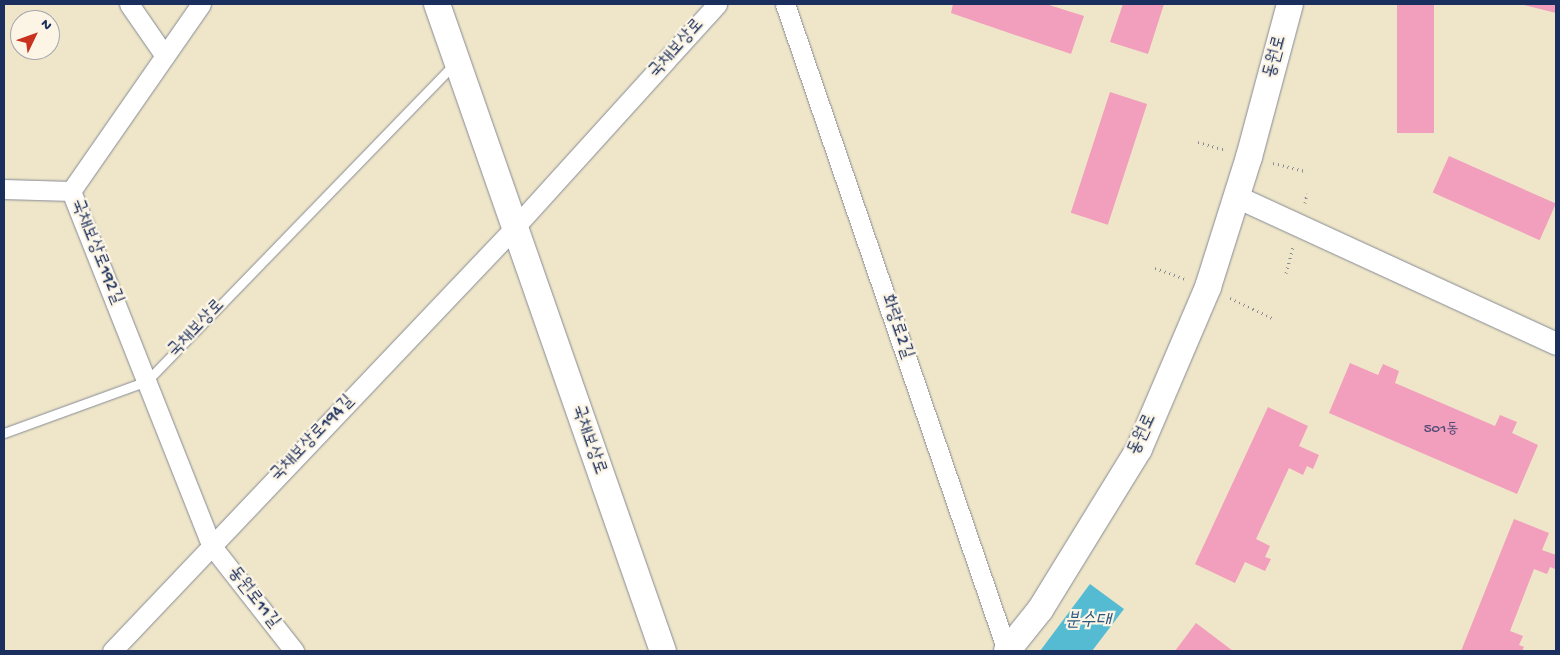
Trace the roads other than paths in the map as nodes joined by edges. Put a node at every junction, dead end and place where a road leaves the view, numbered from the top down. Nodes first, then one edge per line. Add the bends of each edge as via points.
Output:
1 (129, 4) edge
2 (201, 4) edge
3 (438, 4) edge
4 (718, 4) edge
5 (785, 4) edge
6 (1290, 4) edge
7 (164, 56) junction
8 (456, 61) junction
9 (4, 189) edge
10 (72, 191) junction
11 (1237, 197) junction
12 (515, 227) junction
13 (1556, 344) edge
14 (147, 381) junction
15 (4, 433) edge
16 (212, 546) junction
17 (112, 651) edge
18 (294, 651) edge
19 (663, 651) edge
20 (1007, 651) edge

1 - 7 street
2 - 7 street, 국채보상로192길
3 - 8 main road, 국채보상로
4 - 12 street, 국채보상로
5 - 20 street, 화랑로2길
6 - 11 main road, 동원로
7 - 10 street, 국채보상로192길
8 - 12 main road, 국채보상로
8 - 14 lane, 국채보상로
9 - 10 street
10 - 14 street, 국채보상로192길
11 - 13 street
11 - 20 main road, 동원로 via 1208,287 1139,449 1040,610
12 - 16 street, 국채보상로194길
12 - 19 main road, 국채보상로
14 - 15 lane
14 - 16 street, 국채보상로192길
16 - 17 street, 국채보상로194길
16 - 18 street, 동원로11길

